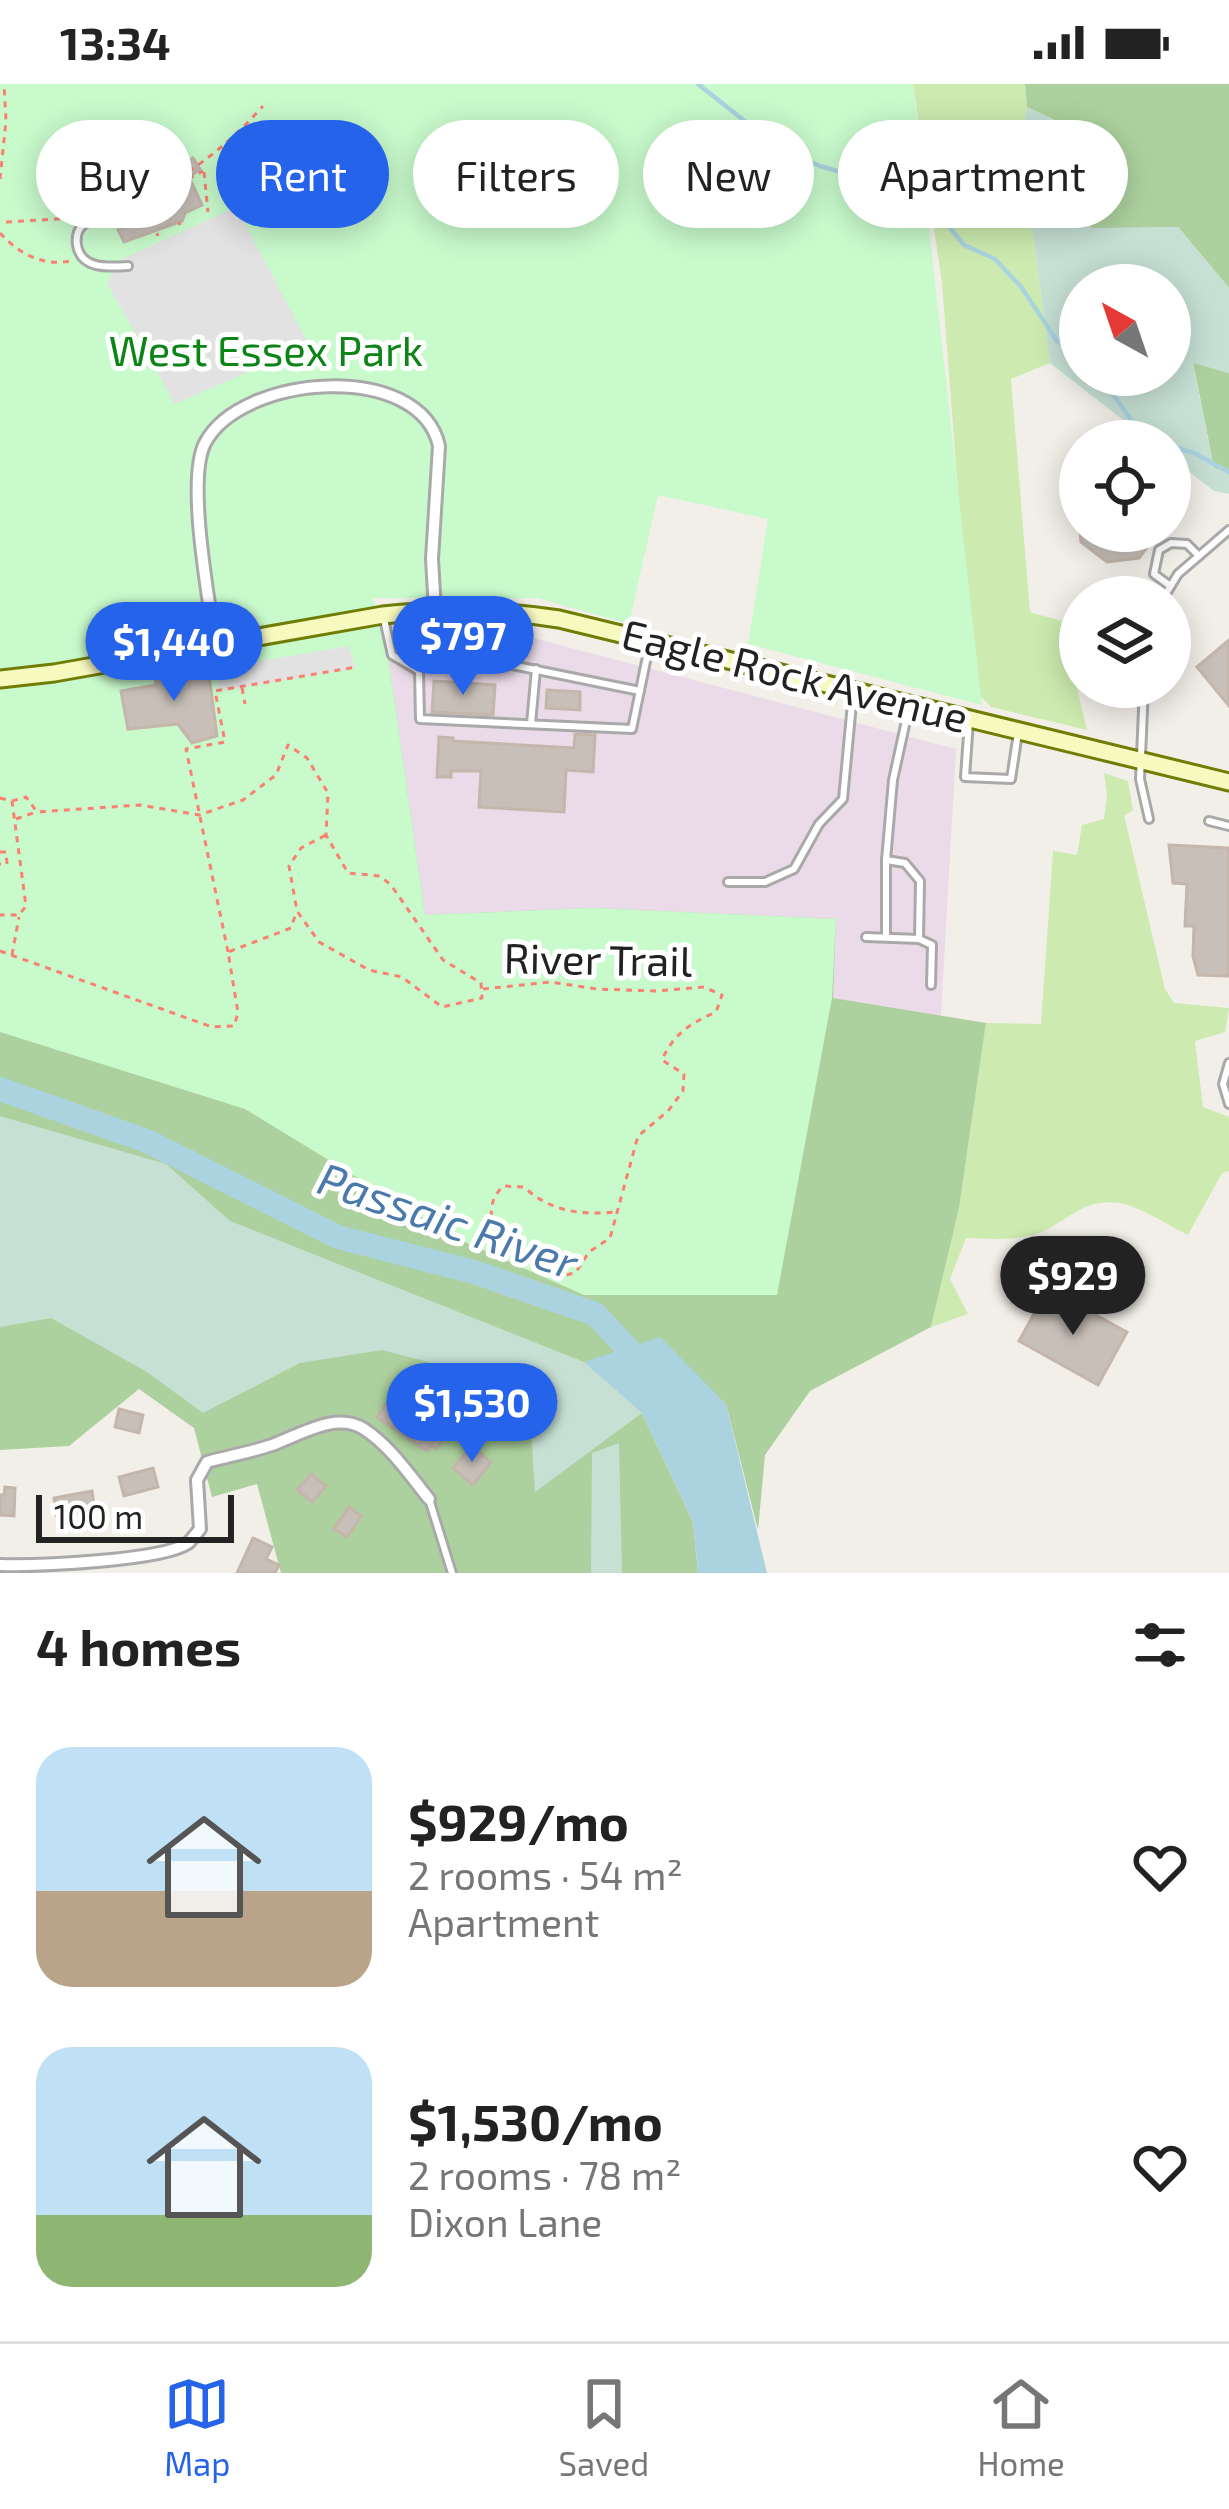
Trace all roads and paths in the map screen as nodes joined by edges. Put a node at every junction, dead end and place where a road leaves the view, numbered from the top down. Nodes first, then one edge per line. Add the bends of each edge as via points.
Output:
1 (4, 84) edge
2 (263, 106) dead end
3 (200, 164) junction
4 (192, 169) edge
5 (203, 171) junction
6 (192, 178) edge
7 (0, 179) edge
8 (208, 212) dead end
9 (36, 220) edge
10 (6, 222) dead end
11 (81, 228) edge
12 (0, 233) edge
13 (81, 257) junction
14 (128, 266) dead end
15 (1229, 530) edge
16 (1198, 556) junction
17 (1157, 576) edge
18 (1178, 576) edge
19 (435, 610) junction
20 (383, 615) junction
21 (650, 641) junction
22 (215, 644) junction
23 (356, 667) dead end
24 (536, 669) junction
25 (419, 671) junction
26 (0, 679) edge
27 (242, 687) junction
28 (854, 689) junction
29 (640, 691) junction
30 (910, 703) junction
31 (245, 704) dead end
32 (1143, 708) edge
33 (969, 718) junction
34 (531, 724) junction
35 (1018, 730) junction
36 (1140, 759) junction
37 (1229, 782) edge
38 (0, 798) edge
39 (12, 801) junction
40 (38, 812) junction
41 (199, 815) junction
42 (15, 819) junction
43 (1149, 819) dead end
44 (1209, 821) dead end
45 (1229, 826) edge
46 (326, 836) junction
47 (0, 852) edge
48 (886, 860) junction
49 (4, 864) edge
50 (20, 864) junction
51 (728, 882) dead end
52 (297, 911) junction
53 (0, 915) edge
54 (19, 915) junction
55 (886, 937) junction
56 (866, 938) dead end
57 (919, 939) junction
58 (0, 950) edge
59 (228, 952) junction
60 (12, 955) junction
61 (931, 985) dead end
62 (482, 989) junction
63 (1229, 1063) edge
64 (1229, 1104) edge
65 (616, 1212) junction
66 (429, 1499) joint
67 (0, 1565) edge
68 (452, 1573) edge

1 - 7 path
2 - 3 path
3 - 4 path
3 - 5 path
5 - 6 path
5 - 8 path
9 - 10 path
11 - 13 lane
12 - 13 path via 34,258
13 - 14 lane
15 - 16 lane
16 - 17 lane via 1187,544 1171,543 1159,550
16 - 18 lane
19 - 20 main road, Eagle Rock Avenue
19 - 21 main road, Eagle Rock Avenue via 532,615
19 - 22 street via 436,431 376,391 303,387 239,409 200,455
20 - 22 main road, Eagle Rock Avenue
20 - 25 lane via 392,656
21 - 28 main road, Eagle Rock Avenue
21 - 29 lane
22 - 26 main road, Eagle Rock Avenue
23 - 27 path
24 - 25 lane via 431,661
24 - 29 lane
24 - 34 lane
25 - 34 lane via 420,719
27 - 31 path
27 - 41 path via 215,691 225,742 186,749
28 - 30 main road, Eagle Rock Avenue
28 - 51 lane via 836,810 794,869 765,882
29 - 34 lane via 632,729
30 - 33 main road, Eagle Rock Avenue
30 - 48 lane
32 - 36 lane
33 - 35 main road, Eagle Rock Avenue
33 - 35 lane via 965,777 1011,779
35 - 36 main road, Eagle Rock Avenue
36 - 37 main road, Eagle Rock Avenue
36 - 43 lane
38 - 39 path
39 - 40 path via 26,797
39 - 42 path
40 - 41 path via 140,805
40 - 42 path
41 - 46 path via 243,800 275,775 288,746 307,758 328,793
41 - 59 path
42 - 50 path
44 - 45 lane
46 - 52 path via 301,848 289,866
46 - 62 path via 348,873 391,885 442,960
47 - 49 path
48 - 55 lane
48 - 57 lane via 911,867 920,881
49 - 50 path
50 - 54 path via 26,906
52 - 59 path via 291,928
52 - 62 path via 319,942 369,970 402,977 442,1007 482,998
53 - 54 path
54 - 60 path
55 - 56 lane
55 - 57 lane
57 - 61 lane via 932,945
58 - 60 path
59 - 60 path via 238,1013 234,1026 212,1027
62 - 65 path, River Trail via 550,982 704,987 722,995 716,1012 670,1042 662,1060 684,1074 683,1090 638,1136
63 - 64 lane
65 - 65 path, River Trail via 610,1238 576,1273 561,1277 503,1242 490,1222 492,1198 503,1186 586,1215
66 - 67 street via 368,1432 323,1425 207,1462 197,1480 200,1528 189,1543 56,1565
66 - 68 lane

